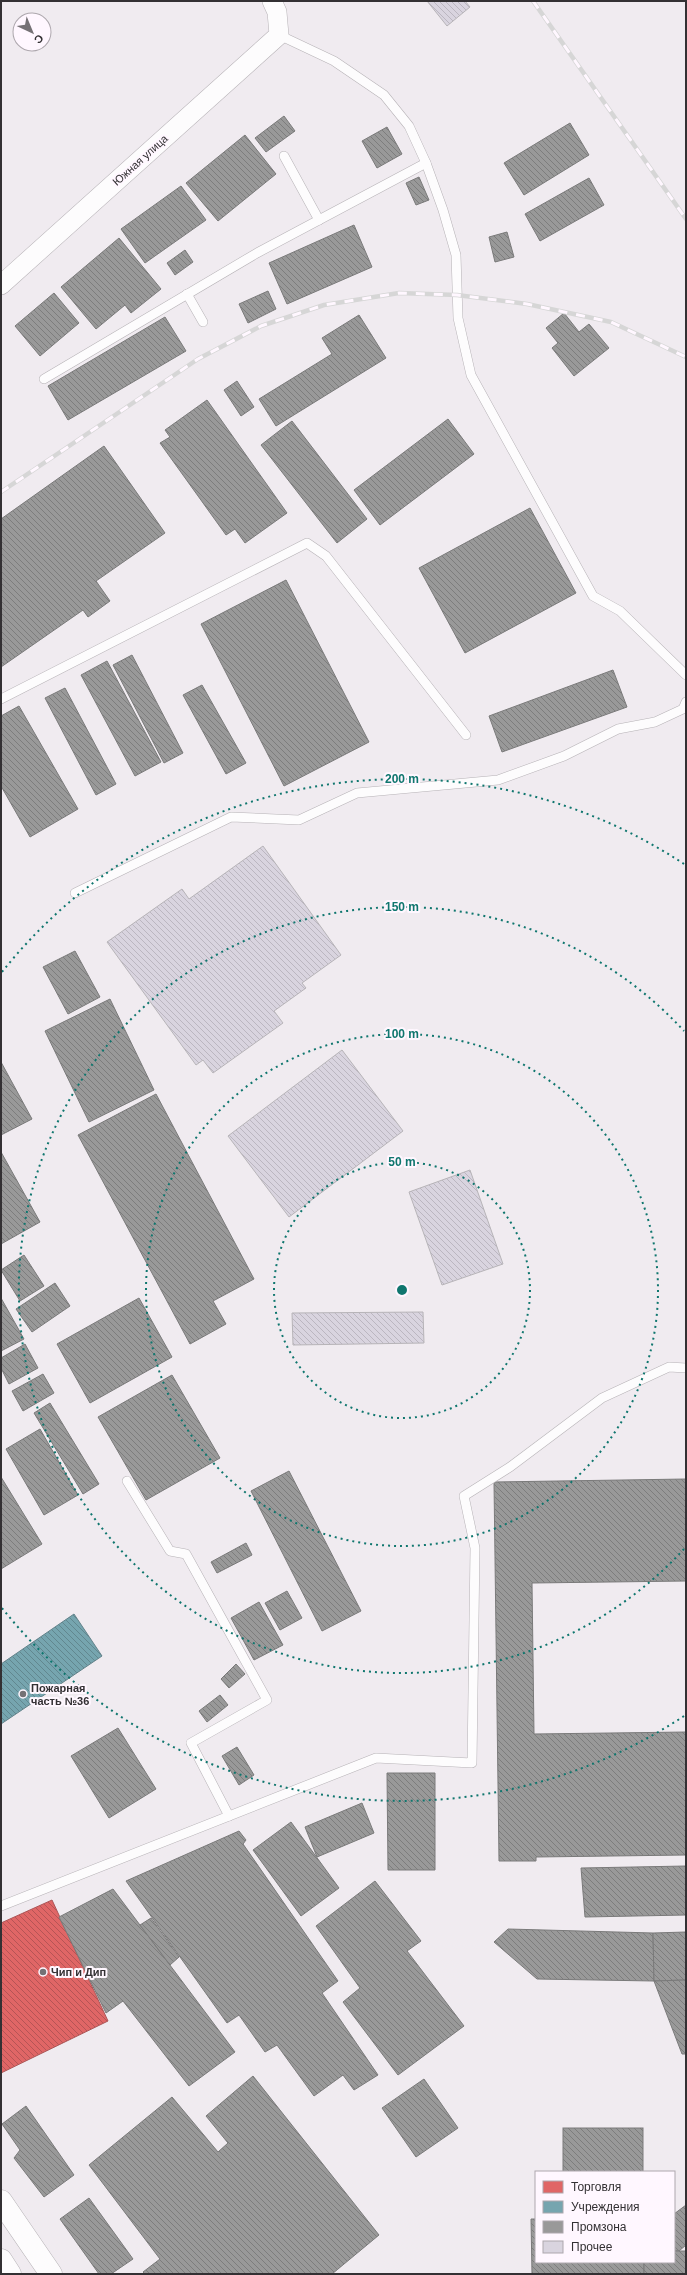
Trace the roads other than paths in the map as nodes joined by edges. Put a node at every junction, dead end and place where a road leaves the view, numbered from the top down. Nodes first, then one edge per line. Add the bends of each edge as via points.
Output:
1 (272, 1) edge
2 (278, 35) junction
3 (284, 156) dead end
4 (426, 163) junction
5 (319, 220) junction
6 (1, 285) edge
7 (187, 294) junction
8 (203, 322) dead end
9 (44, 379) dead end
10 (686, 676) edge
11 (1, 699) edge
12 (686, 702) edge
13 (466, 735) dead end
14 (75, 892) dead end
15 (686, 1368) edge
16 (127, 1481) dead end
17 (229, 1816) junction
18 (1, 1906) edge
19 (1, 2201) edge
20 (1, 2260) edge
21 (10, 2274) edge
22 (51, 2274) edge

1 - 2 street via 277,12
2 - 4 lane via 334,61 384,95 409,126
2 - 6 street, Южная улица
3 - 5 lane
4 - 5 lane
4 - 10 lane via 456,255 458,318 471,375 593,596 620,611
5 - 7 lane
7 - 8 lane
7 - 9 lane
11 - 13 lane via 307,543 326,556
12 - 14 lane via 683,709 655,722 618,729 564,756 498,780 357,793 299,820 230,817
15 - 17 lane via 670,1367 602,1398 510,1466 464,1496 475,1548 472,1763 376,1758
16 - 17 lane via 170,1551 186,1554 268,1700 191,1743
17 - 18 lane
19 - 22 main road
20 - 21 main road

